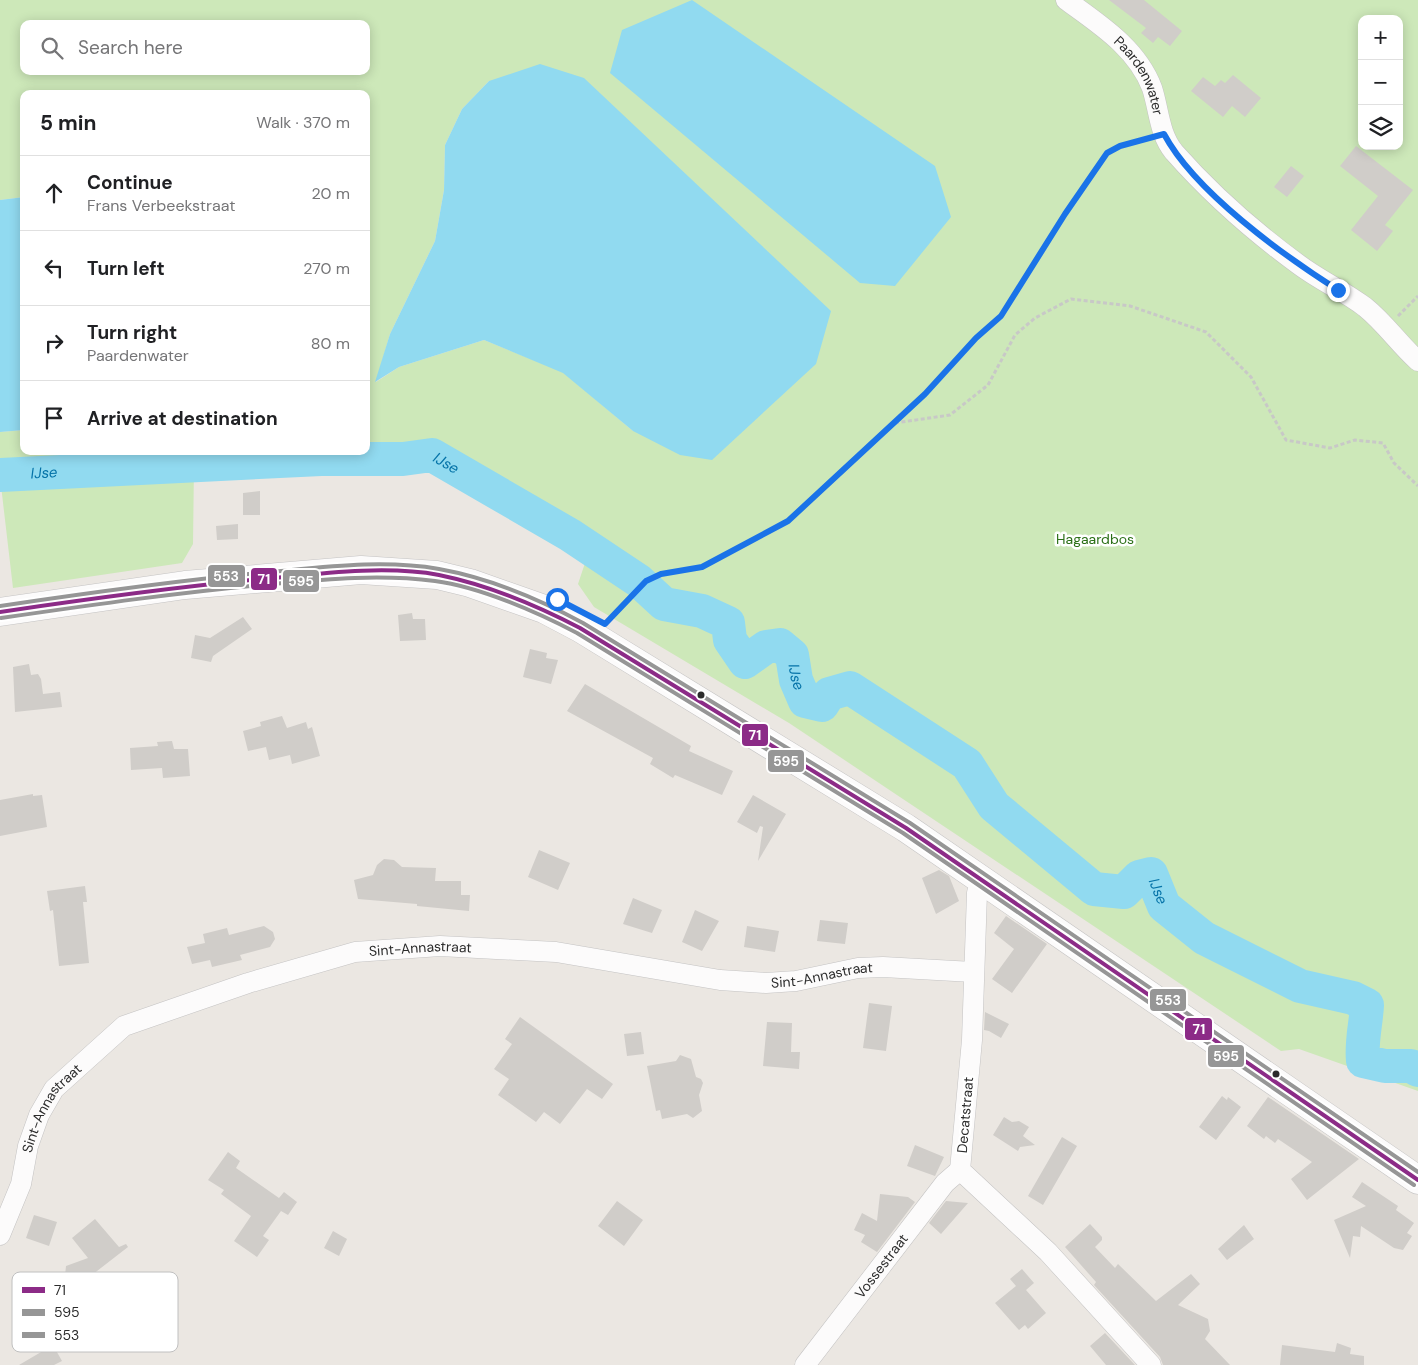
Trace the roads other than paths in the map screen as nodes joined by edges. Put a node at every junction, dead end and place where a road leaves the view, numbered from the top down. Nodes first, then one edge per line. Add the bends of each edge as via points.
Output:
1 (1066, 0) edge
2 (1418, 361) edge
3 (0, 612) edge
4 (982, 878) junction
5 (973, 972) junction
6 (960, 1170) junction
7 (1418, 1180) edge
8 (0, 1235) edge
9 (805, 1365) edge
10 (1151, 1365) edge

1 - 2 street, Paardenwater via 1108,30 1135,57 1153,90 1164,134 1183,162 1241,219 1299,265 1364,306
3 - 4 main road via 184,585 361,570 437,575 470,583 544,609 580,628
4 - 5 street, Decatstraat via 977,892
4 - 7 main road
5 - 6 street, Decatstraat via 972,1040
5 - 8 street, Sint-Annastraat via 858,968 796,981 766,983 720,980 556,952 440,946 355,952 248,983 124,1026 54,1089 39,1115 28,1146 21,1184
6 - 9 street, Vossestraat via 944,1183
6 - 10 street, Decatstraat via 1048,1252

